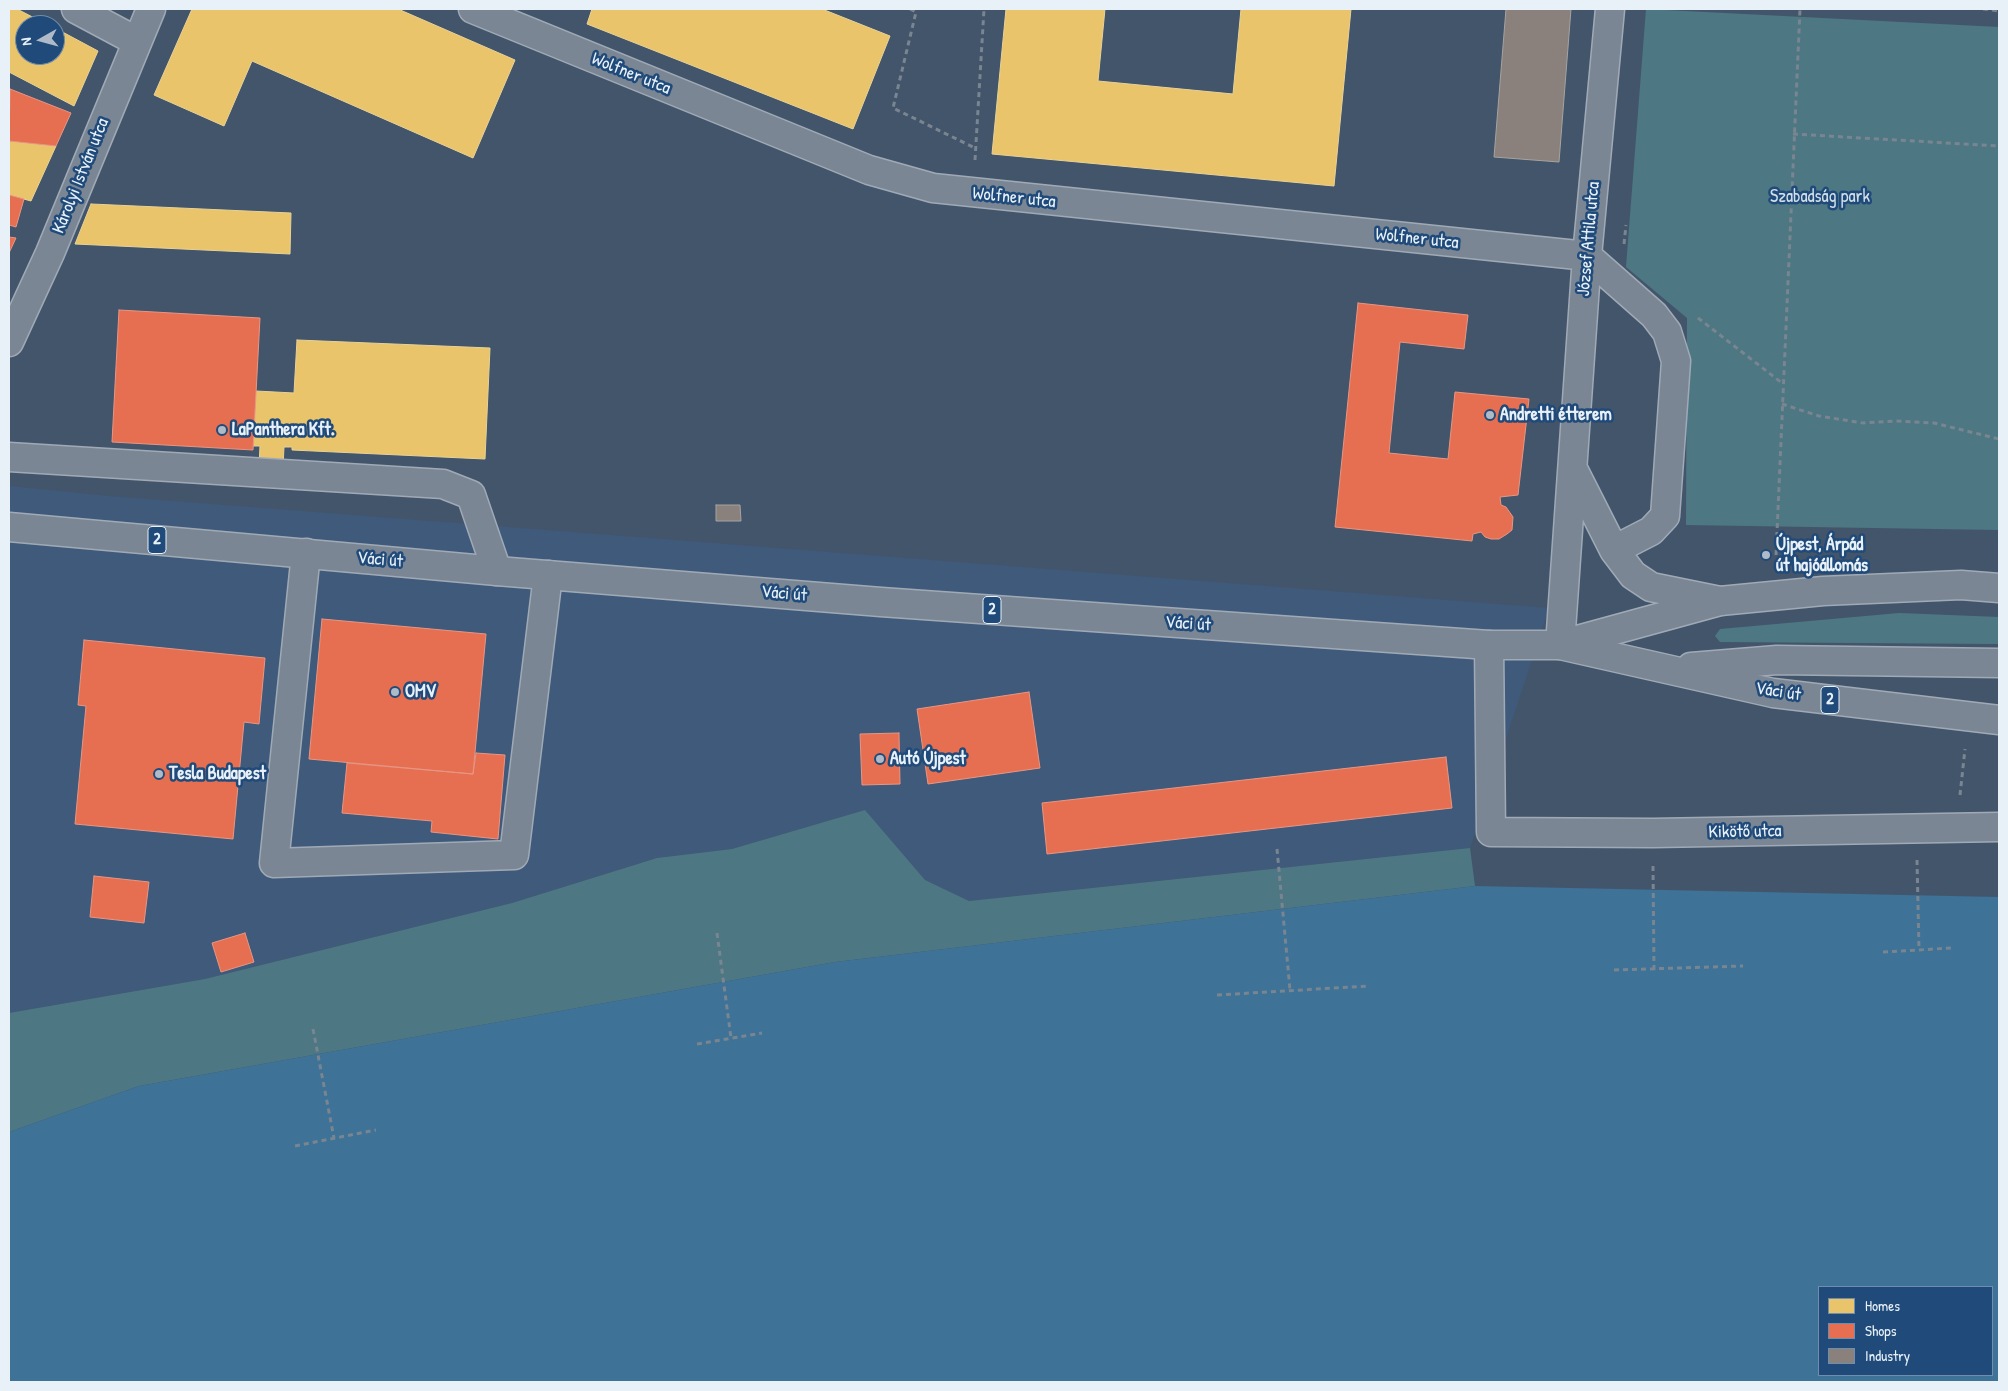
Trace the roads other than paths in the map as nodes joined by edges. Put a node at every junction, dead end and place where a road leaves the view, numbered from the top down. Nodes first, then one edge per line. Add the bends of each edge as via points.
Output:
1 (76, 9) edge
2 (151, 9) edge
3 (473, 9) edge
4 (1610, 9) edge
5 (136, 41) junction
6 (1587, 256) junction
7 (9, 342) edge
8 (9, 457) edge
9 (1573, 469) junction
10 (9, 527) edge
11 (1614, 550) junction
12 (306, 553) junction
13 (497, 571) junction
14 (548, 575) junction
15 (1999, 588) edge
16 (1720, 601) junction
17 (1489, 645) junction
18 (1560, 646) junction
19 (1999, 662) edge
20 (1662, 670) junction
21 (1999, 720) edge
22 (1999, 827) edge

1 - 5 main road
2 - 5 main road, Károlyi István utca
3 - 6 main road, Wolfner utca via 869,170 933,188
4 - 6 main road, József Attila utca
5 - 7 main road, Károlyi István utca via 50,253
6 - 9 main road, József Attila utca
6 - 11 main road via 1654,315 1667,332 1676,362 1665,516 1651,531
8 - 13 main road via 443,484 471,495
9 - 11 main road
9 - 18 main road, József Attila utca
10 - 12 main road, Váci út / 2
11 - 16 main road via 1634,575 1651,587
12 - 13 main road, Váci út / 2
12 - 14 main road via 274,863 514,855
13 - 14 main road, Váci út / 2
14 - 17 main road, Váci út / 2
15 - 16 main road, Váci út / 2 via 1961,585
16 - 18 main road, Váci út / 2
17 - 18 main road, Váci út / 2
17 - 22 main road, Kikötő utca via 1491,832 1653,833
18 - 20 main road, Váci út / 2
19 - 20 main road via 1777,660
20 - 21 main road, Váci út / 2 via 1773,693

